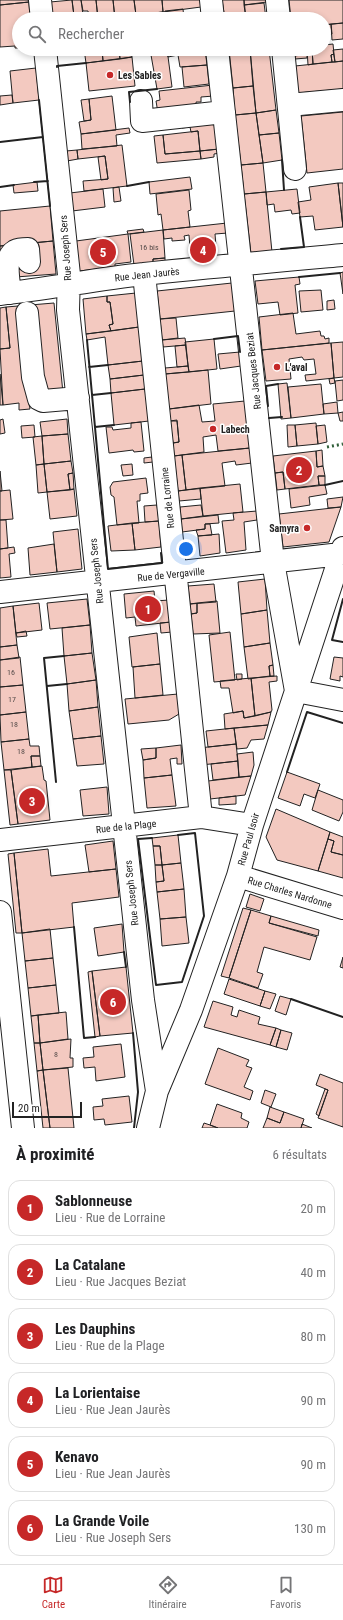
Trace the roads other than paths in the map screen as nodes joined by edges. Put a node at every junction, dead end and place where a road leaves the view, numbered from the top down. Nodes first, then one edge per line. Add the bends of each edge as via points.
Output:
1 (40, 0) edge
2 (211, 0) edge
3 (277, 0) edge
4 (41, 12) edge
5 (212, 12) edge
6 (278, 12) edge
7 (47, 56) edge
8 (217, 56) edge
9 (283, 56) edge
10 (343, 100) edge
11 (140, 102) dead end
12 (289, 105) junction
13 (224, 112) junction
14 (296, 169) dead end
15 (343, 255) edge
16 (29, 262) dead end
17 (242, 265) junction
18 (144, 274) junction
19 (68, 284) junction
20 (5, 293) edge
21 (27, 313) dead end
22 (78, 398) junction
23 (342, 551) edge
24 (274, 562) junction
25 (174, 573) junction
26 (97, 582) junction
27 (0, 592) edge
28 (296, 691) junction
29 (343, 700) edge
30 (201, 817) junction
31 (252, 825) junction
32 (123, 826) junction
33 (0, 840) edge
34 (238, 876) junction
35 (343, 908) edge
36 (0, 912) edge
37 (157, 1091) junction
38 (23, 1128) edge
39 (148, 1128) edge

1 - 4 street
2 - 5 street
3 - 6 street
7 - 19 street, Rue Joseph Sers
8 - 13 street, Rue Jacques Beziat
9 - 12 street
10 - 12 street
11 - 13 street via 142,121
12 - 14 street
13 - 17 street, Rue Jacques Beziat
15 - 17 street, Rue Jean Jaurès
16 - 20 street via 28,249 16,251 10,256
17 - 18 street, Rue Jean Jaurès
17 - 24 street, Rue Jacques Beziat
18 - 19 street, Rue Jean Jaurès
18 - 25 street, Rue de Lorraine
19 - 20 street, Rue Jean Jaurès
19 - 22 street, Rue Joseph Sers via 67,299
21 - 22 street via 33,377 39,400
22 - 26 street, Rue Joseph Sers
23 - 24 street, Rue de Vergaville
23 - 28 street, Rue Paul Isoir
24 - 25 street, Rue de Vergaville
24 - 28 street, Rue Jacques Beziat
25 - 26 street, Rue de Vergaville
25 - 30 street, Rue de Lorraine
26 - 27 street, Rue de Vergaville
26 - 32 street, Rue Joseph Sers
28 - 29 street
28 - 31 street, Rue Paul Isoir
30 - 31 street, Rue de la Plage
30 - 32 street, Rue de la Plage
31 - 34 street, Rue Paul Isoir
32 - 33 street, Rue de la Plage
32 - 37 street, Rue Joseph Sers via 143,1000
34 - 35 street, Rue Charles Nardonne
34 - 37 street, Rue Paul Isoir via 191,1010
36 - 38 street
37 - 39 street, Rue Paul Isoir

